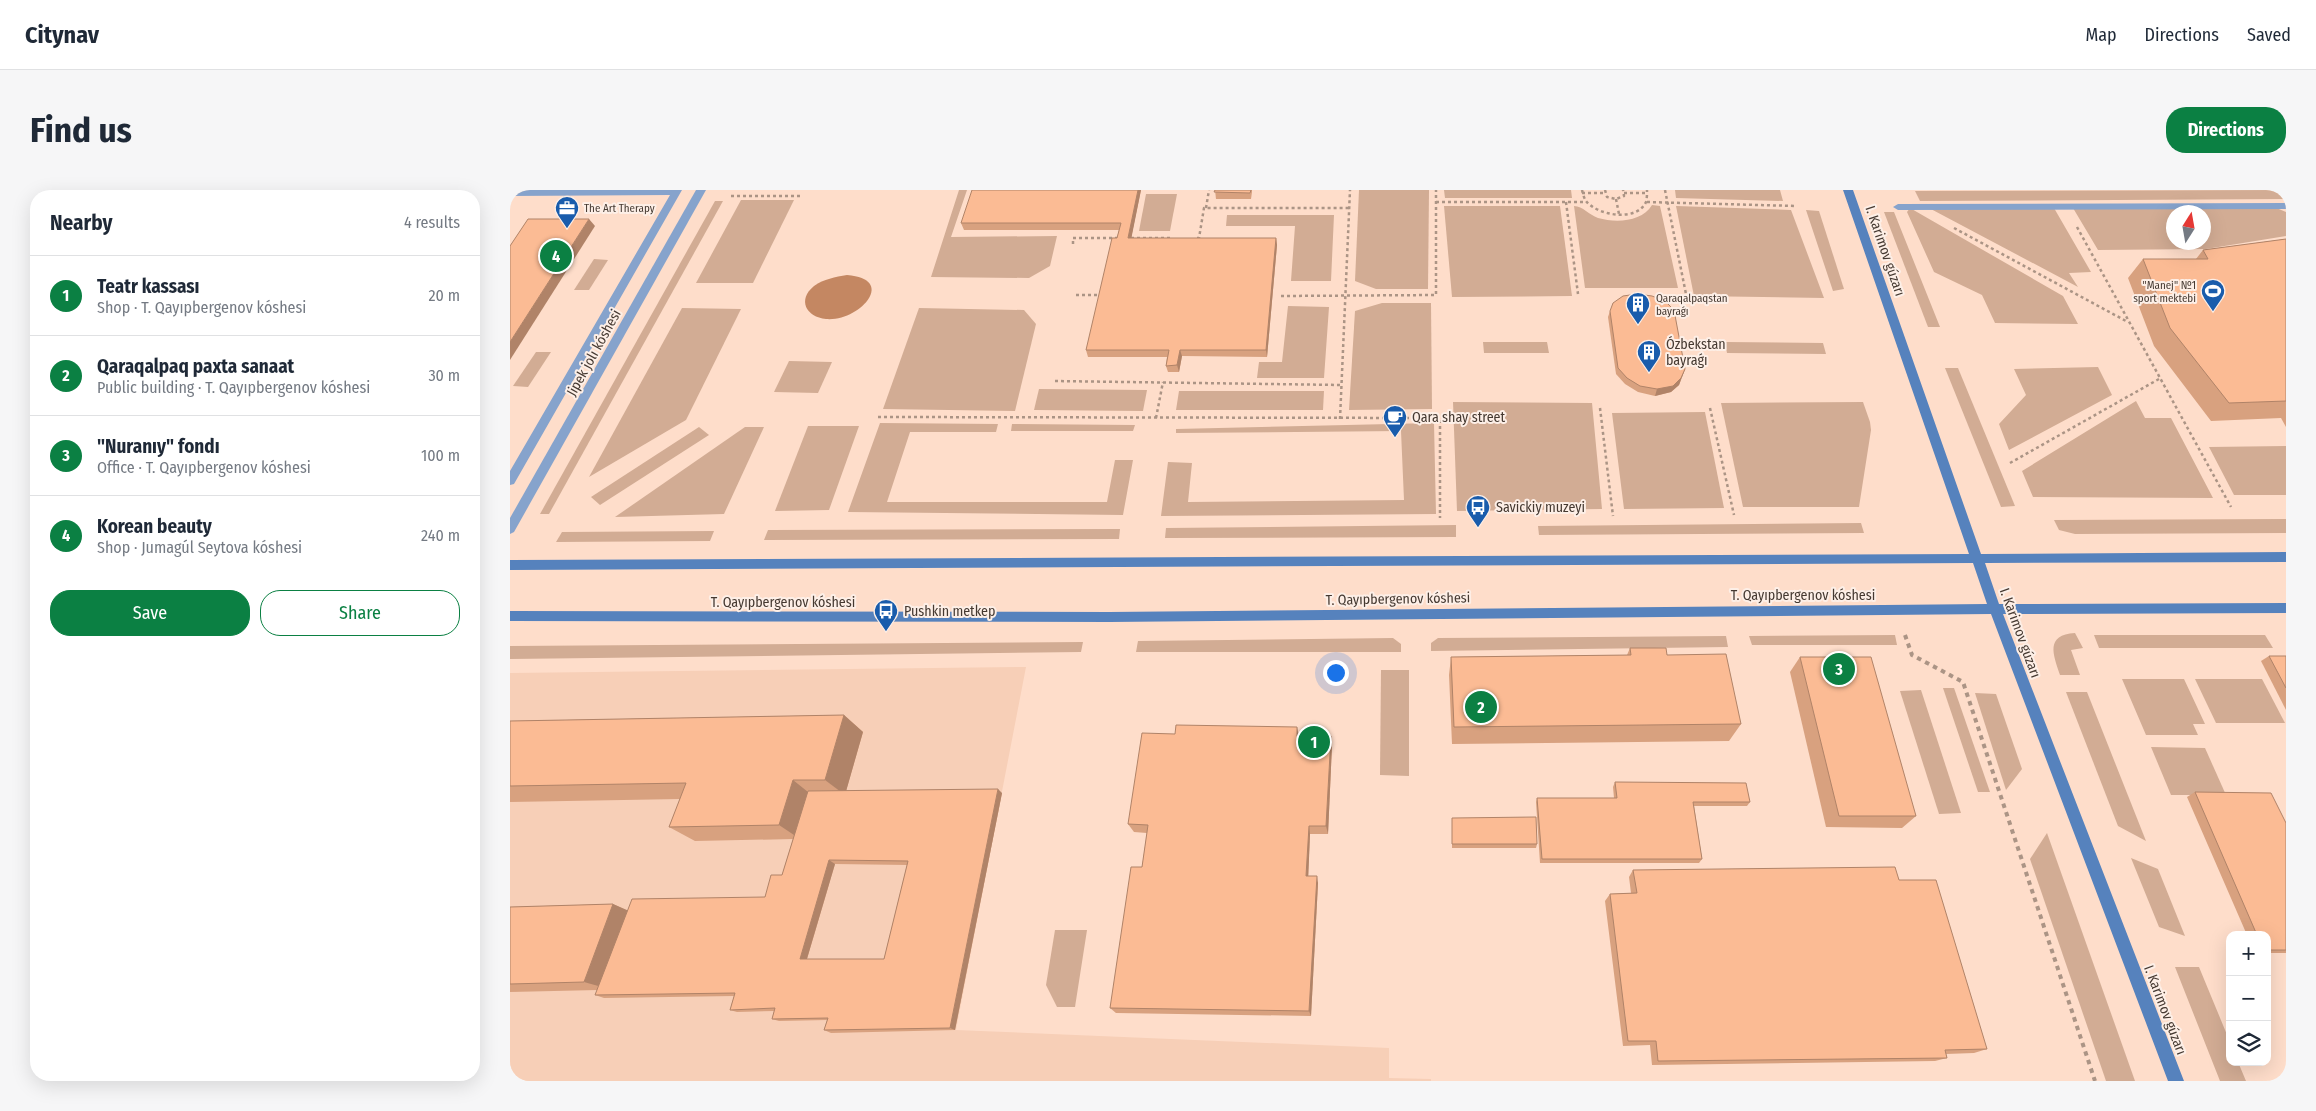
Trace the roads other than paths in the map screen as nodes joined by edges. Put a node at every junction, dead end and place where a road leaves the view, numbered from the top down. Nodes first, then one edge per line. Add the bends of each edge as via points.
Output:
1 (701, 190) edge
2 (1848, 190) edge
3 (676, 191) edge
4 (510, 193) edge
5 (2286, 206) edge
6 (1898, 207) dead end
7 (510, 481) edge
8 (510, 529) edge
9 (2286, 557) edge
10 (1976, 558) junction
11 (510, 566) edge
12 (2286, 608) edge
13 (1995, 610) junction
14 (510, 616) edge
15 (2176, 1081) edge

1 - 8 street, Jipek jolı kóshesi
2 - 10 main road, I. Karimov gúzarı
3 - 4 street
3 - 7 street, Jipek jolı kóshesi
5 - 6 street
9 - 10 main road
10 - 11 main road
10 - 13 main road, I. Karimov gúzarı
12 - 13 main road, T. Qayıpbergenov kóshesi
13 - 14 main road, T. Qayıpbergenov kóshesi via 1109,617
13 - 15 main road, I. Karimov gúzarı

